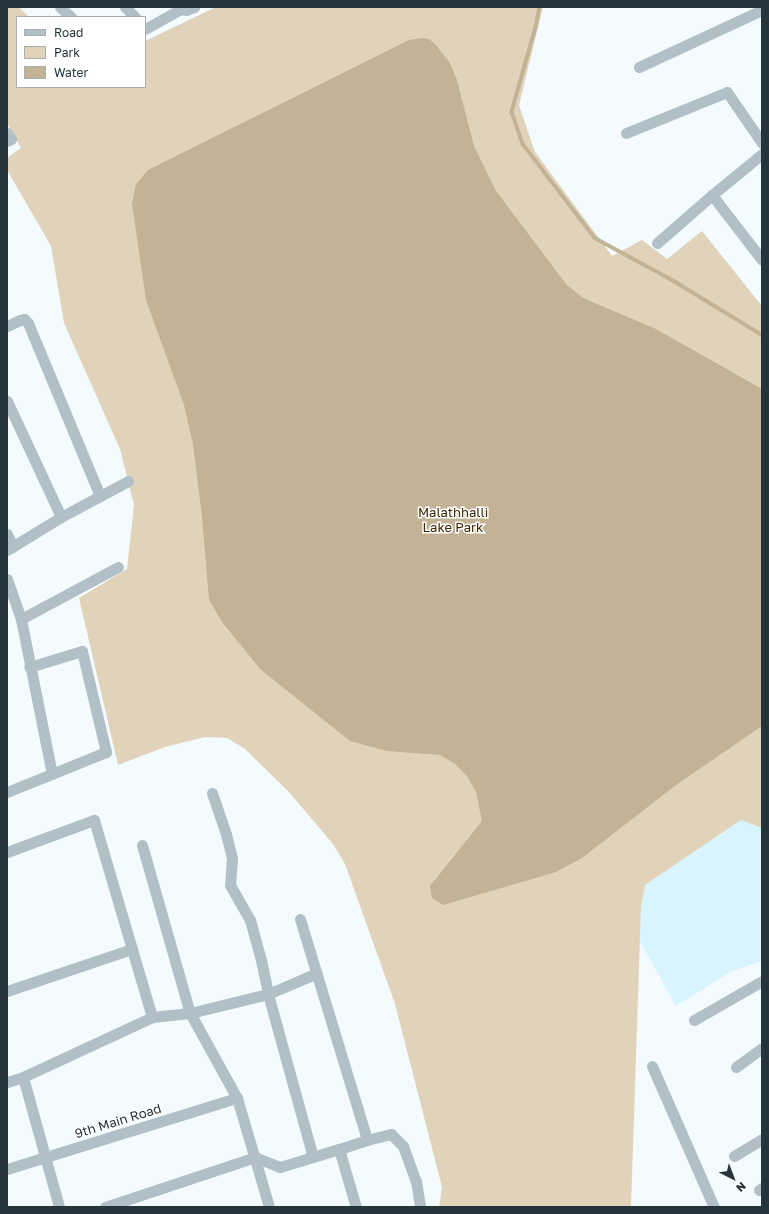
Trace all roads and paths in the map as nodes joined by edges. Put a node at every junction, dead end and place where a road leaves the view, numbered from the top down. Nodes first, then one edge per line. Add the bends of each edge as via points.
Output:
1 (60, 7) edge
2 (125, 7) edge
3 (194, 7) edge
4 (180, 8) edge
5 (762, 10) edge
6 (69, 16) edge
7 (134, 16) edge
8 (146, 27) edge
9 (639, 67) dead end
10 (626, 133) dead end
11 (7, 134) edge
12 (7, 142) edge
13 (762, 143) edge
14 (762, 154) edge
15 (712, 195) junction
16 (658, 243) dead end
17 (762, 260) edge
18 (7, 326) edge
19 (7, 401) edge
20 (128, 481) dead end
21 (100, 496) junction
22 (61, 517) junction
23 (7, 534) edge
24 (10, 548) edge
25 (118, 568) dead end
26 (7, 579) edge
27 (21, 620) junction
28 (29, 668) junction
29 (52, 774) junction
30 (7, 792) edge
31 (212, 793) dead end
32 (142, 845) dead end
33 (7, 852) edge
34 (300, 919) dead end
35 (132, 948) junction
36 (317, 973) junction
37 (762, 981) edge
38 (7, 991) edge
39 (268, 994) junction
40 (190, 1013) junction
41 (152, 1017) junction
42 (694, 1020) dead end
43 (762, 1048) edge
44 (652, 1066) dead end
45 (736, 1067) dead end
46 (23, 1077) junction
47 (7, 1082) edge
48 (237, 1098) junction
49 (367, 1140) junction
50 (762, 1140) edge
51 (339, 1149) junction
52 (734, 1156) dead end
53 (255, 1157) junction
54 (313, 1157) junction
55 (45, 1158) junction
56 (7, 1169) edge
57 (59, 1207) edge
58 (105, 1207) edge
59 (269, 1207) edge
60 (356, 1207) edge
61 (420, 1207) edge
62 (714, 1207) edge

1 - 6 street
2 - 7 street
3 - 4 street via 186,10
4 - 8 street
5 - 9 street
10 - 13 street via 728,92
11 - 12 street via 11,139
14 - 15 street
15 - 16 street
15 - 17 street
18 - 21 street via 20,320 27,320
19 - 22 street
20 - 21 street
21 - 22 street
22 - 24 street
23 - 24 street
25 - 27 street
26 - 27 street
27 - 28 street
28 - 29 street
28 - 29 street via 82,651 106,752
29 - 30 street
31 - 39 street via 232,858 230,884 250,920
32 - 40 street
33 - 35 street via 94,820
34 - 36 street
35 - 38 street
35 - 41 street
36 - 39 street
36 - 49 street
37 - 42 street
39 - 40 street
39 - 54 street
40 - 41 street
40 - 48 street
41 - 46 street
43 - 45 street
44 - 62 street
46 - 47 street
46 - 55 street
48 - 53 street
48 - 55 street, 9th Main Road
49 - 51 street
49 - 61 street via 392,1134 403,1146 416,1181
50 - 52 street
51 - 54 street
51 - 60 street
53 - 54 street via 280,1167
53 - 58 street
53 - 59 street
55 - 56 street, 9th Main Road
55 - 57 street

